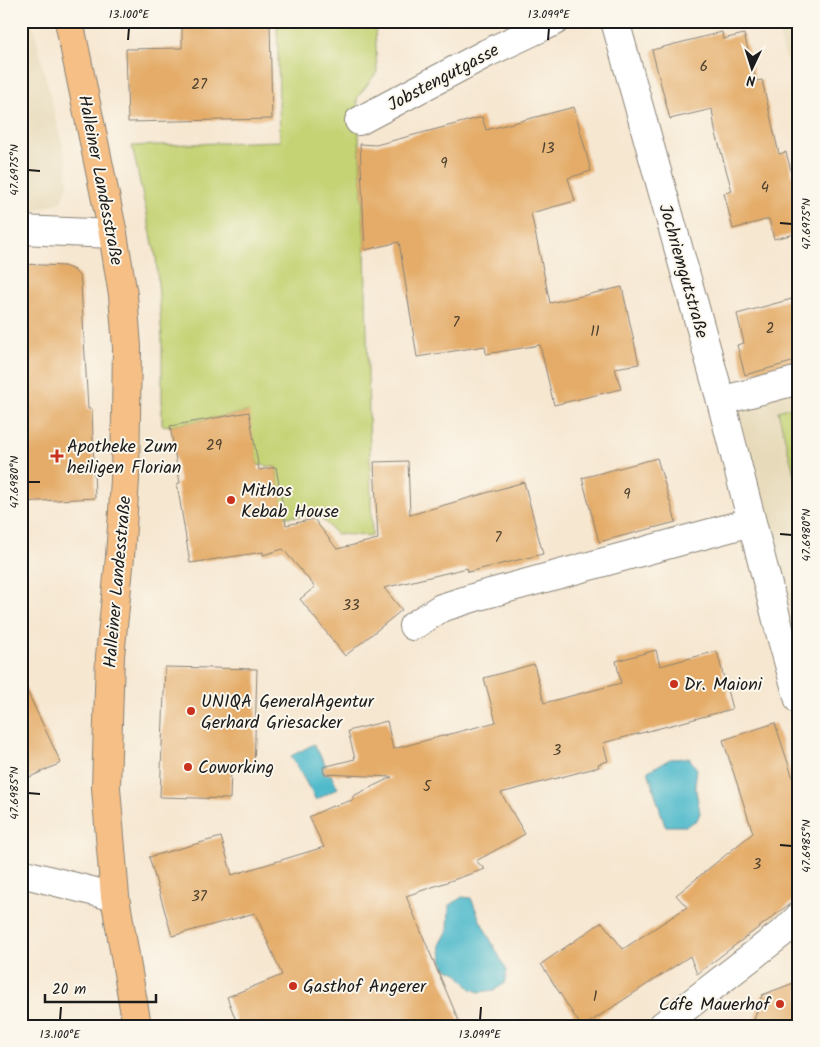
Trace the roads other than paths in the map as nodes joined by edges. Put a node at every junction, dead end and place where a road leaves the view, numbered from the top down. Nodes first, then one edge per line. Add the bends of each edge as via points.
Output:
1 (69, 21) edge
2 (555, 21) edge
3 (615, 21) edge
4 (359, 122) dead end
5 (21, 230) edge
6 (113, 234) junction
7 (799, 380) edge
8 (721, 401) junction
9 (751, 522) junction
10 (412, 626) dead end
11 (799, 700) edge
12 (21, 873) edge
13 (116, 897) junction
14 (799, 916) edge
15 (138, 1026) edge
16 (662, 1026) edge

1 - 6 main road, Halleiner Landesstraße
2 - 4 street, Jobstengutgasse via 487,53
3 - 8 street, Jochriemgutstraße
5 - 6 street
6 - 13 main road, Halleiner Landesstraße via 127,347 125,480 110,656 106,788
7 - 8 street
8 - 9 street, Jochriemgutstraße
9 - 10 street via 479,596 442,608
9 - 11 street, Jochriemgutstraße
12 - 13 street
13 - 15 main road, Halleiner Landesstraße
14 - 16 street via 788,929

